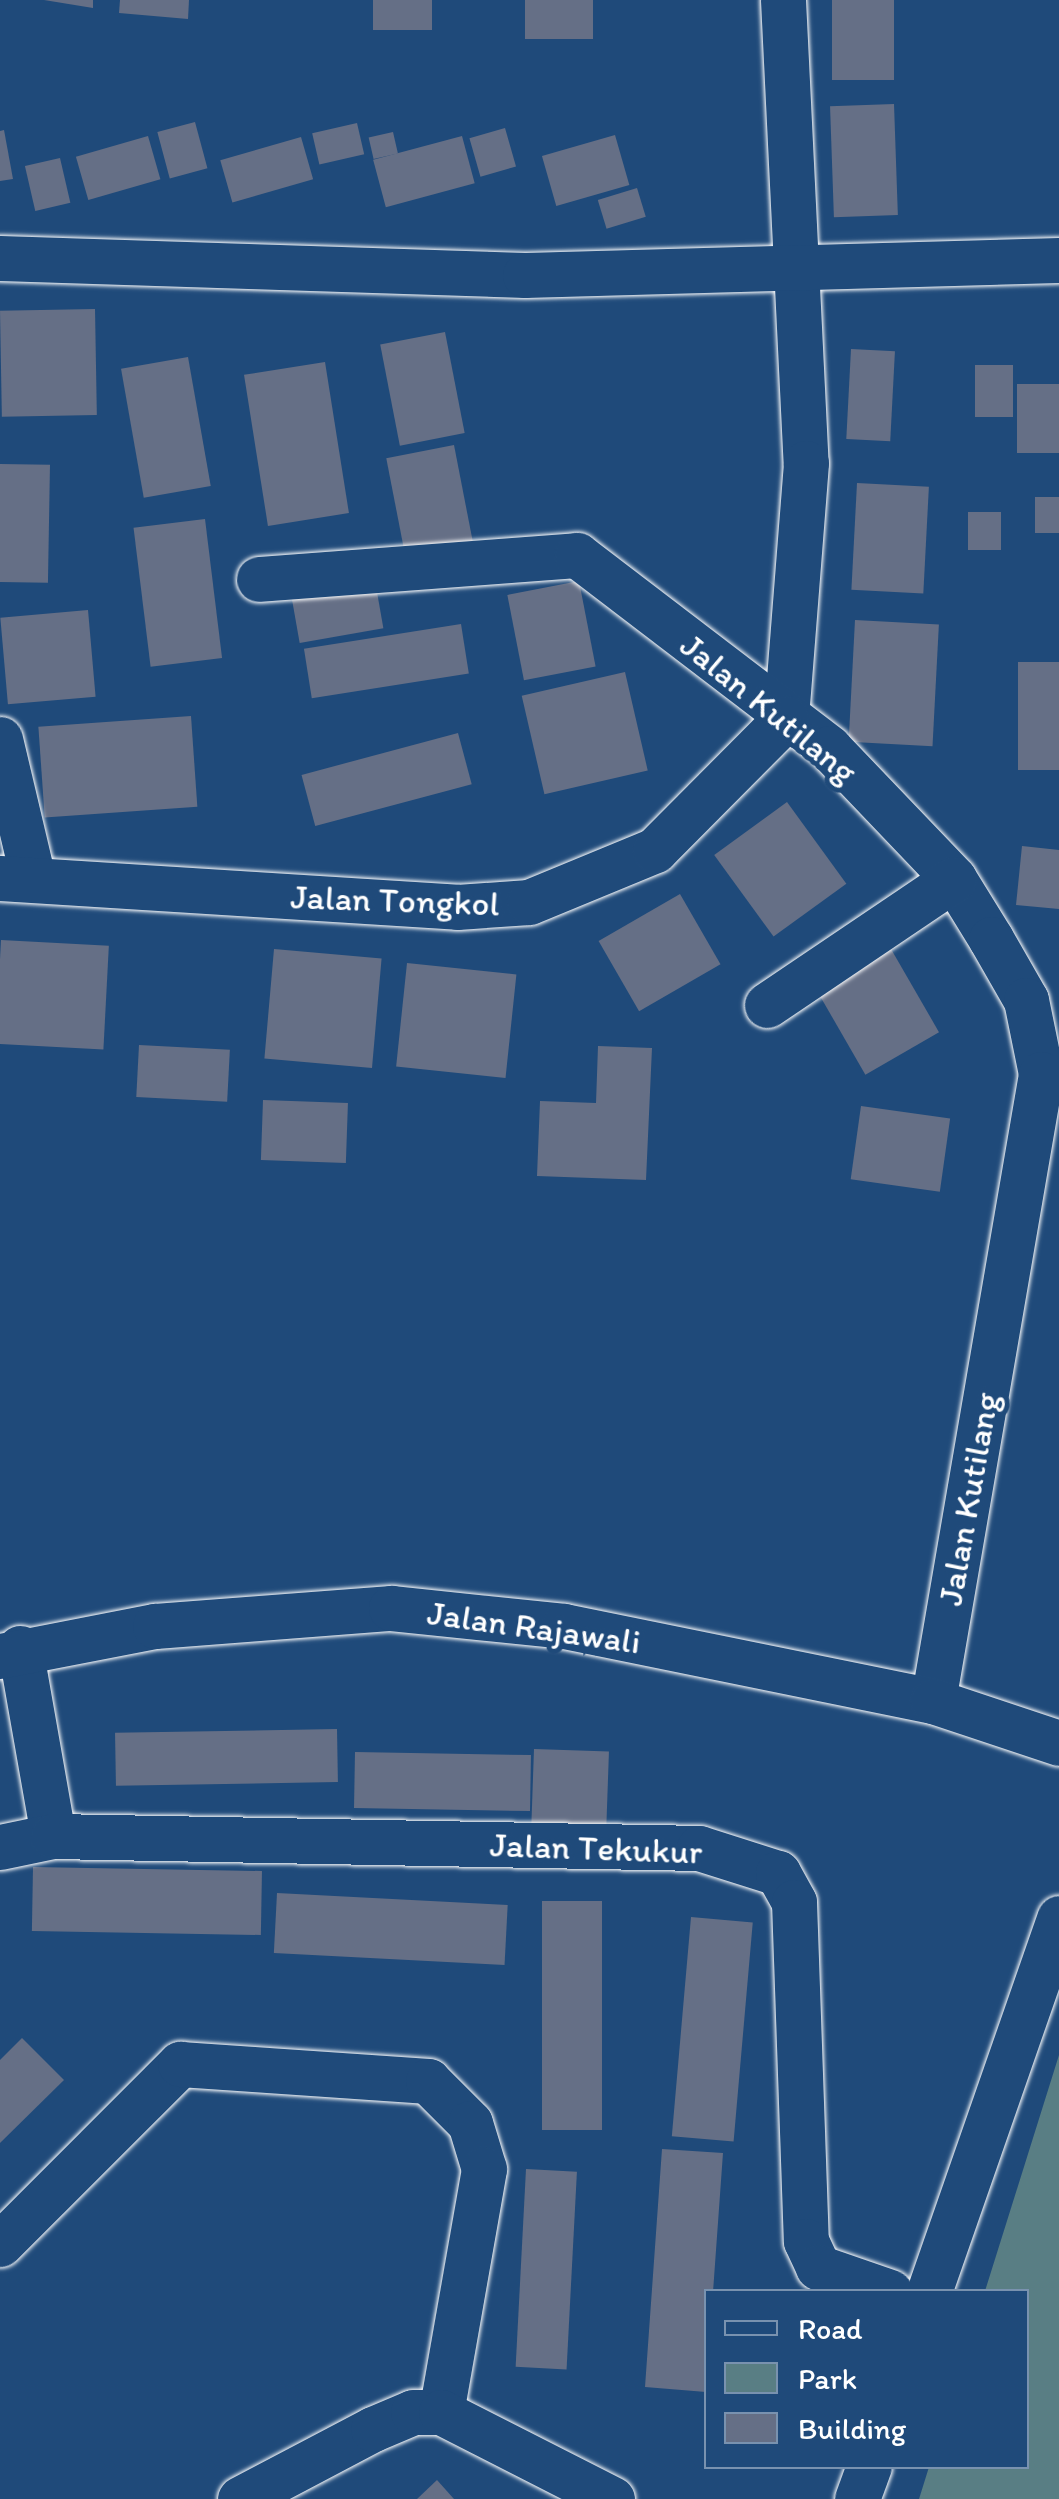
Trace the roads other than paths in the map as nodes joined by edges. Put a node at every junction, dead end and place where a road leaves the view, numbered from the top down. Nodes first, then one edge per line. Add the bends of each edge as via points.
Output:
1 (783, 0) edge
2 (0, 258) edge
3 (1059, 260) edge
4 (792, 269) junction
5 (259, 579) dead end
6 (786, 718) junction
7 (0, 739) edge
8 (16, 876) edge
9 (954, 880) junction
10 (766, 1005) dead end
11 (10, 1652) edge
12 (933, 1701) junction
13 (1059, 1742) edge
14 (53, 1836) junction
15 (0, 1847) edge
16 (1059, 1918) edge
17 (0, 2244) edge
18 (881, 2289) edge
19 (930, 2289) edge
20 (442, 2412) junction
21 (867, 2469) edge
22 (600, 2497) edge
23 (240, 2499) edge
24 (857, 2499) edge

1 - 4 street
2 - 4 street via 524,275
3 - 4 street
4 - 6 street via 806,463
5 - 6 street, Jalan Kutilang via 564,552
6 - 8 street, Jalan Tongkol via 655,850 529,902 456,907
6 - 9 street, Jalan Kutilang via 829,748
7 - 8 street
9 - 10 street
9 - 12 street, Jalan Kutilang via 1026,1000 1041,1074
11 - 12 street, Jalan Rajawali via 155,1626 391,1608 564,1626
11 - 14 street
12 - 13 street, Jalan Rajawali
14 - 15 street, Jalan Tekukur
14 - 18 street, Jalan Tekukur via 699,1848 778,1872 794,1902 806,2241 818,2267
16 - 19 street
17 - 20 street via 180,2064 428,2081 470,2123 484,2169
20 - 22 street
20 - 23 street via 414,2412 373,2429
21 - 24 street

